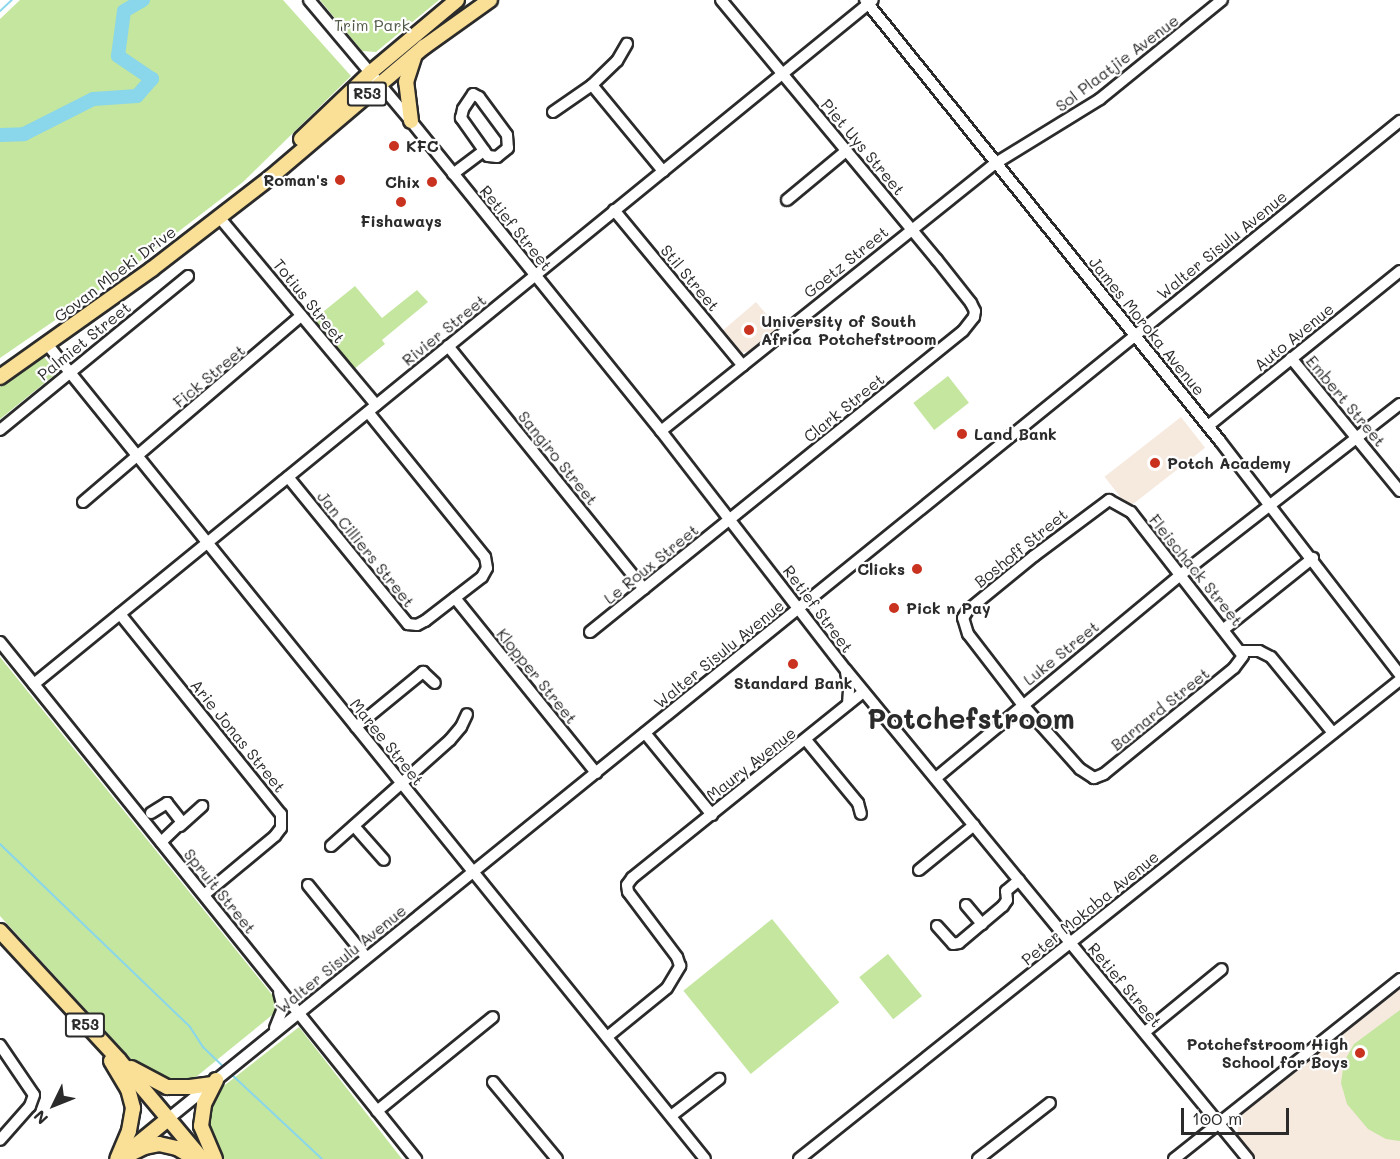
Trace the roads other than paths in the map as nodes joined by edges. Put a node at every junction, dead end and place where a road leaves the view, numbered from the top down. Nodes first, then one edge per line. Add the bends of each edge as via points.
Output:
1 (309, 0) edge
2 (458, 0) edge
3 (490, 0) edge
4 (721, 0) edge
5 (1222, 0) edge
6 (869, 1) edge
7 (627, 44) dead end
8 (416, 53) junction
9 (371, 72) junction
10 (782, 74) junction
11 (380, 83) junction
12 (592, 85) junction
13 (553, 112) dead end
14 (411, 121) junction
15 (1400, 121) edge
16 (484, 151) junction
17 (846, 151) junction
18 (996, 164) junction
19 (663, 171) junction
20 (453, 174) junction
21 (247, 194) junction
22 (787, 200) dead end
23 (614, 210) junction
24 (219, 217) junction
25 (911, 229) junction
26 (1400, 271) edge
27 (188, 276) dead end
28 (535, 276) junction
29 (301, 316) junction
30 (974, 317) joint
31 (1135, 336) junction
32 (46, 344) junction
33 (448, 346) junction
34 (1291, 358) junction
35 (743, 366) junction
36 (69, 373) junction
37 (0, 377) edge
38 (1400, 404) edge
39 (372, 409) junction
40 (1208, 426) junction
41 (0, 430) edge
42 (661, 431) junction
43 (1356, 437) junction
44 (135, 457) junction
45 (288, 477) junction
46 (1400, 491) edge
47 (1109, 500) joint
48 (83, 502) dead end
49 (1270, 505) junction
50 (731, 519) junction
51 (207, 543) junction
52 (1313, 558) junction
53 (1179, 576) junction
54 (644, 589) junction
55 (454, 598) junction
56 (798, 610) junction
57 (120, 614) junction
58 (1224, 629) junction
59 (590, 632) dead end
60 (0, 642) edge
61 (1241, 651) junction
62 (1234, 668) joint
63 (846, 670) junction
64 (1400, 675) edge
65 (1400, 680) edge
66 (435, 683) dead end
67 (34, 684) junction
68 (863, 692) junction
69 (848, 704) junction
70 (1022, 704) junction
71 (467, 714) dead end
72 (356, 727) junction
73 (645, 733) junction
74 (1333, 733) junction
75 (806, 740) junction
76 (596, 773) junction
77 (936, 778) junction
78 (402, 784) junction
79 (202, 806) dead end
80 (151, 813) dead end
81 (861, 814) dead end
82 (712, 815) junction
83 (974, 825) junction
84 (180, 826) junction
85 (354, 826) junction
86 (161, 842) junction
87 (331, 846) dead end
88 (384, 860) dead end
89 (919, 870) dead end
90 (472, 873) junction
91 (1019, 880) junction
92 (308, 885) dead end
93 (204, 895) junction
94 (966, 905) dead end
95 (982, 924) junction
96 (937, 926) dead end
97 (0, 931) edge
98 (1071, 943) junction
99 (366, 957) junction
100 (1222, 969) dead end
101 (1400, 979) edge
102 (275, 986) junction
103 (299, 1011) junction
104 (493, 1017) dead end
105 (92, 1032) junction
106 (1145, 1032) junction
107 (272, 1034) junction
108 (607, 1037) junction
109 (0, 1045) edge
110 (119, 1060) junction
111 (719, 1079) dead end
112 (217, 1080) junction
113 (493, 1082) dead end
114 (1050, 1102) dead end
115 (1237, 1109) junction
116 (377, 1111) junction
117 (671, 1116) junction
118 (168, 1119) junction
119 (1220, 1123) junction
120 (0, 1140) edge
121 (1233, 1140) junction
122 (118, 1159) edge
123 (195, 1159) edge
124 (202, 1159) edge
125 (215, 1159) edge
126 (416, 1159) edge
127 (557, 1159) edge
128 (705, 1159) edge
129 (799, 1159) edge
130 (978, 1159) edge
131 (1174, 1159) edge
132 (1248, 1159) edge

1 - 9 street, Retief Street
2 - 9 main road, Govan Mbeki Drive / R53
3 - 8 main road, Govan Mbeki Drive / R53
4 - 10 street, Piet Uys Street
5 - 18 street, Sol Plaatjie Avenue via 1100,99
6 - 10 street, Rivier Street
6 - 18 street, James Moroka Avenue
7 - 12 street via 617,61
8 - 11 main road, Govan Mbeki Drive / R53
8 - 14 main road via 406,82
9 - 11 street, Retief Street
9 - 21 main road, Govan Mbeki Drive / R53
10 - 17 street, Piet Uys Street
10 - 19 street, Rivier Street
11 - 14 street, Retief Street
11 - 21 main road, Govan Mbeki Drive / R53
12 - 13 street
12 - 19 street
14 - 20 street, Retief Street
15 - 31 street, Walter Sisulu Avenue
16 - 16 street via 461,118 462,109 473,94 509,140 508,148 497,157
16 - 20 street
17 - 22 street
17 - 25 street, Piet Uys Street
18 - 25 street, Goetz Street
18 - 31 street, James Moroka Avenue
19 - 23 street, Rivier Street
20 - 28 street, Retief Street
21 - 24 main road, Govan Mbeki Drive / R53
23 - 28 street, Rivier Street
23 - 35 street, Stil Street
24 - 29 street, Totius Street
24 - 32 main road, Govan Mbeki Drive / R53
25 - 30 street, Piet Uys Street via 971,303
25 - 35 street, Goetz Street
26 - 34 street, Auto Avenue
27 - 36 street, Palmiet Street
28 - 33 street, Rivier Street
28 - 42 street, Retief Street
29 - 39 street, Totius Street
29 - 44 street, Fick Street
30 - 50 street, Clark Street via 963,331
31 - 40 street, James Moroka Avenue
31 - 56 street, Walter Sisulu Avenue
32 - 36 street, Maree Street
32 - 37 main road, Govan Mbeki Drive / R53
33 - 39 street, Rivier Street
33 - 54 street, Sangiro Street
34 - 40 street, Auto Avenue
34 - 43 street, Embert Street
35 - 42 street, Goetz Street
36 - 41 street, Palmiet Street
36 - 44 street, Maree Street
38 - 43 street, Luke Street
39 - 45 street, Rivier Street
39 - 55 street, Totius Street via 485,557 482,577
40 - 49 street, James Moroka Avenue
42 - 50 street, Retief Street
43 - 46 street, Embert Street
43 - 49 street, Luke Street
44 - 48 street, Fick Street
44 - 51 street, Maree Street
45 - 51 street, Rivier Street
45 - 55 street, Jan Cilliers Street via 408,624 421,623
47 - 53 street, Fleischack Street via 1131,512
47 - 70 street, Boshoff Street via 969,609 963,618 964,627
49 - 52 street, James Moroka Avenue
49 - 53 street, Luke Street
50 - 54 street, Le Roux Street
50 - 56 street, Retief Street
51 - 57 street, Rivier Street
51 - 72 street, Maree Street
52 - 58 street
52 - 64 street, James Moroka Avenue
53 - 58 street, Fleischack Street
53 - 70 street, Luke Street
54 - 59 street, Le Roux Street
55 - 76 street, Klopper Street
56 - 63 street, Retief Street
56 - 73 street, Walter Sisulu Avenue
57 - 67 street, Rivier Street
57 - 93 street, Arie Jonas Street via 281,814 281,828 275,836
58 - 61 street, Fleischack Street
60 - 67 street, Spruit Street
61 - 62 street, Fleischack Street via 1242,659
61 - 74 street via 1259,651 1271,657
62 - 70 street, Barnard Street via 1104,774 1094,778
63 - 68 street, Retief Street
63 - 69 street
65 - 74 street, Peter Mokaba Avenue
66 - 72 street via 423,672
67 - 86 street, Spruit Street
68 - 69 street, Maury Avenue
68 - 77 street, Retief Street
69 - 75 street, Maury Avenue
70 - 77 street, Luke Street
71 - 78 street via 450,740
72 - 78 street, Maree Street
73 - 76 street, Walter Sisulu Avenue
73 - 82 street, Maury Avenue
74 - 98 street, Peter Mokaba Avenue
75 - 81 street via 858,803
75 - 82 street, Maury Avenue
76 - 90 street, Walter Sisulu Avenue
77 - 83 street, Retief Street
78 - 85 street
78 - 90 street, Maree Street
79 - 84 street
80 - 84 street via 167,803 182,822
82 - 108 street via 627,885 631,897 680,966 667,988
83 - 89 street
83 - 91 street, Retief Street
84 - 86 street
85 - 87 street
85 - 88 street
86 - 93 street, Spruit Street
90 - 99 street, Walter Sisulu Avenue
90 - 108 street, Maree Street
91 - 95 street via 1006,891 1005,903
91 - 98 street, Retief Street
92 - 99 street
93 - 102 street, Spruit Street
94 - 95 street
95 - 96 street via 955,944
97 - 105 main road, R53
98 - 106 street, Retief Street
98 - 129 street, Peter Mokaba Avenue
99 - 103 street, Walter Sisulu Avenue
100 - 106 street
101 - 115 street
102 - 103 street, Spruit Street
102 - 107 street via 283,1008
103 - 107 street, Walter Sisulu Avenue
103 - 116 street, Spruit Street
104 - 116 street
105 - 110 main road, R53
105 - 122 main road via 128,1089 133,1108
106 - 119 street, Retief Street
107 - 112 street, Walter Sisulu Avenue
108 - 117 street, Maree Street
109 - 120 street via 34,1095 30,1106
110 - 112 main road via 167,1087 190,1088
110 - 118 main road, R53
111 - 117 street
112 - 118 street, Walter Sisulu Avenue
112 - 125 main road via 204,1104 201,1126
113 - 127 street
114 - 130 street
115 - 119 street
115 - 121 street
116 - 126 street, Spruit Street
117 - 128 street, Maree Street
118 - 122 main road
118 - 124 main road, R53
119 - 121 street, Retief Street
119 - 131 street
121 - 132 street, Retief Street
122 - 123 main road via 159,1144 177,1148

